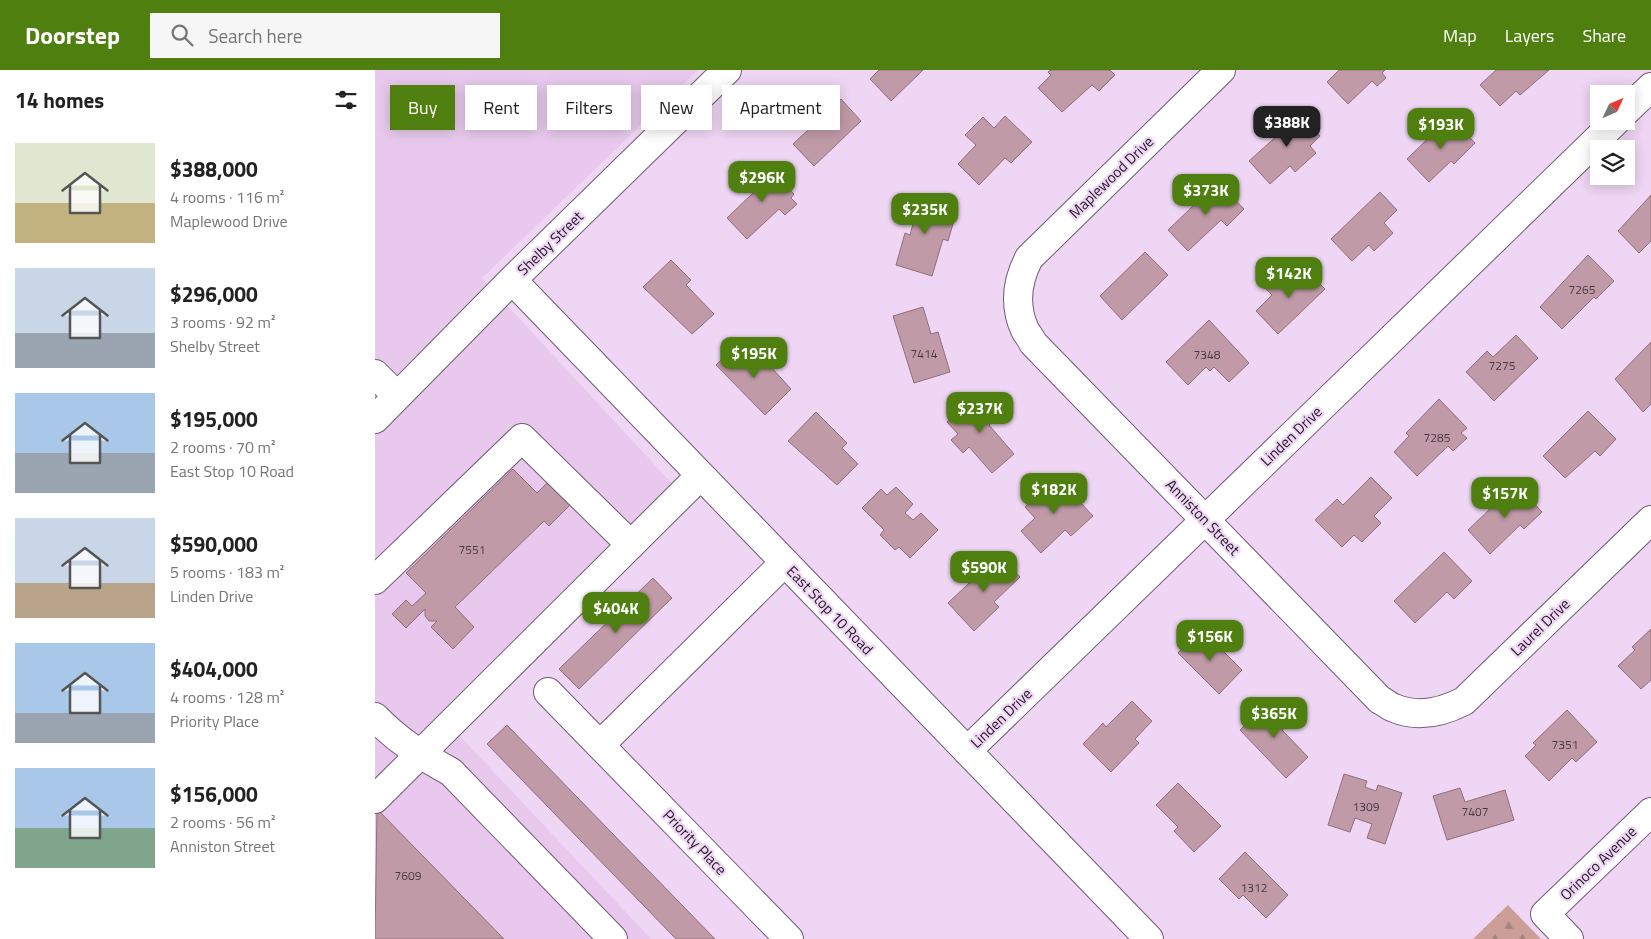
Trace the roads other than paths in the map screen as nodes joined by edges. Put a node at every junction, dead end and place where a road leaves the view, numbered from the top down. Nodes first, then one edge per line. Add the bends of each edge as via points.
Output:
1 (727, 70) edge
2 (1221, 70) edge
3 (1651, 87) edge
4 (1635, 102) edge
5 (1607, 130) edge
6 (512, 280) junction
7 (1018, 294) joint
8 (375, 374) edge
9 (397, 396) junction
10 (375, 419) edge
11 (701, 476) junction
12 (1205, 519) junction
13 (1651, 520) edge
14 (631, 545) junction
15 (784, 563) junction
16 (375, 580) edge
17 (548, 692) dead end
18 (1417, 713) joint
19 (375, 717) edge
20 (600, 745) junction
21 (967, 751) junction
22 (421, 756) junction
23 (375, 800) edge
24 (1646, 827) edge
25 (613, 939) edge
26 (789, 939) edge
27 (1149, 939) edge
28 (1569, 939) edge

1 - 6 street, Shelby Street
2 - 7 street, Maplewood Drive via 1035,250 1024,270
3 - 4 street
5 - 12 street, Linden Drive
6 - 9 street, Shelby Street
6 - 11 street, East Stop 10 Road
7 - 12 street, Anniston Street via 1020,317 1033,343
8 - 9 street
9 - 10 street, Shelby Street
11 - 14 street
11 - 15 street, East Stop 10 Road
12 - 18 street, Anniston Street via 1380,700 1395,709
12 - 21 street, Linden Drive
13 - 18 street, Laurel Drive via 1469,697 1444,710
14 - 16 street via 522,438
14 - 22 street
15 - 20 street
15 - 21 street, East Stop 10 Road
17 - 20 street, Priority Place
19 - 22 street via 393,736
20 - 26 street, Priority Place
21 - 27 street, East Stop 10 Road
22 - 23 street
22 - 25 street via 451,772
24 - 28 street, Orinoco Avenue via 1545,914

